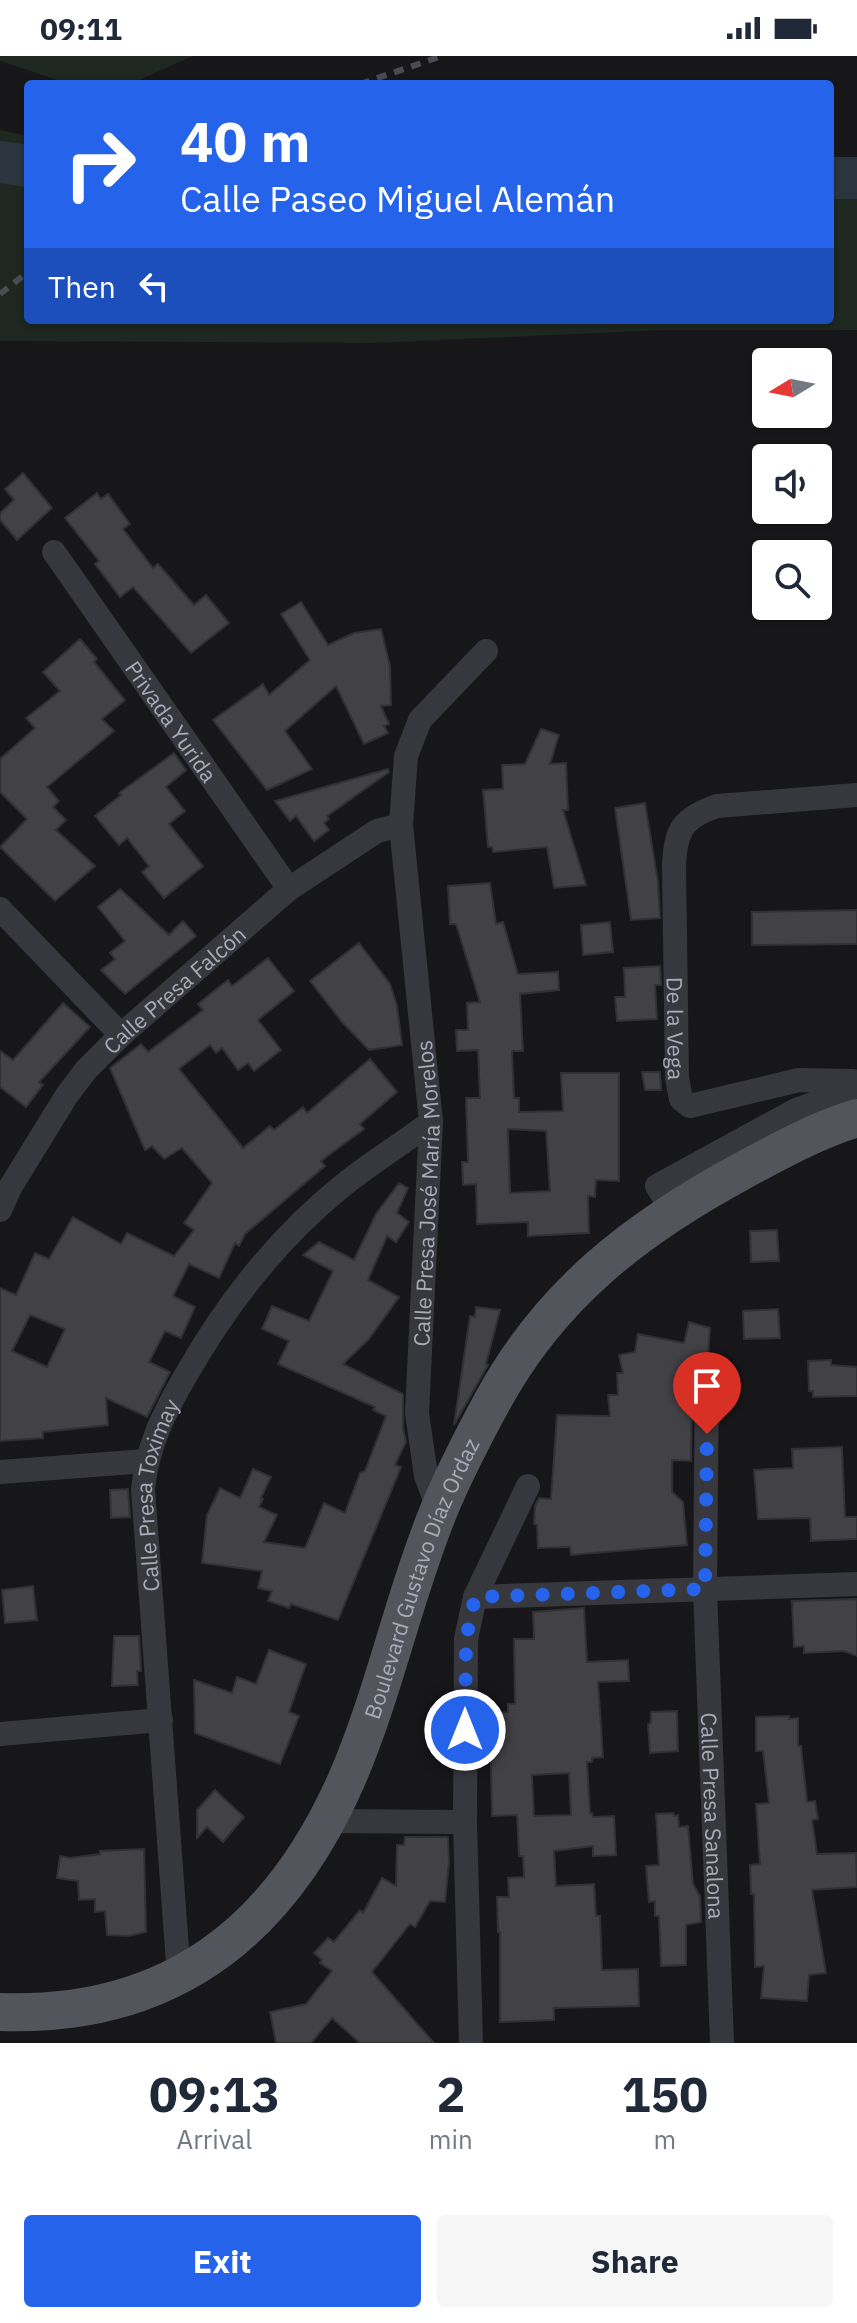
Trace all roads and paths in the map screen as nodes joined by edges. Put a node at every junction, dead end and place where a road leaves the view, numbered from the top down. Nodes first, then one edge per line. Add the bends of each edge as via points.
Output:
1 (54, 552) dead end
2 (486, 651) dead end
3 (857, 795) edge
4 (401, 825) junction
5 (289, 889) junction
6 (0, 909) edge
7 (121, 1035) junction
8 (857, 1085) edge
9 (857, 1118) edge
10 (431, 1122) junction
11 (5, 1183) edge
12 (0, 1210) edge
13 (672, 1210) junction
14 (707, 1372) dead end
15 (146, 1461) junction
16 (0, 1472) edge
17 (528, 1486) dead end
18 (439, 1510) junction
19 (857, 1584) edge
20 (705, 1589) junction
21 (475, 1597) junction
22 (161, 1720) junction
23 (0, 1734) edge
24 (327, 1821) junction
25 (465, 1822) junction
26 (179, 1976) junction
27 (0, 2012) edge
28 (471, 2043) edge
29 (722, 2043) edge

1 - 5 street, Privada Yurida
2 - 4 street, Calle Presa José María Morelos via 412,734
3 - 8 street, De la Vega via 717,806 697,813 675,841 674,864 681,1099 690,1106 799,1080
4 - 5 street, Calle Presa Falcón via 377,831
4 - 10 street, Calle Presa José María Morelos
5 - 7 street, Calle Presa Falcón
6 - 7 street
7 - 11 street, Calle Presa Falcón via 86,1070
8 - 13 street via 796,1110 657,1186
9 - 13 main road, Boulevard Gustavo Díaz Ordaz via 785,1148
10 - 15 street, Calle Presa Toximay via 342,1186 255,1271 206,1339 173,1397
10 - 18 street, Calle Presa José María Morelos via 417,1413 426,1476
11 - 12 street, Calle Presa Falcón
13 - 18 main road, Boulevard Gustavo Díaz Ordaz via 616,1253 554,1312 493,1401
14 - 20 street, Calle Presa Sanalona
15 - 16 street
15 - 22 street, Calle Presa Toximay via 143,1489
17 - 21 street
18 - 24 main road, Boulevard Gustavo Díaz Ordaz
19 - 20 street
20 - 21 street
20 - 29 street, Calle Presa Sanalona
21 - 25 street via 466,1639
22 - 23 street
22 - 26 street, Calle Presa Toximay
24 - 25 street
24 - 26 main road, Boulevard Gustavo Díaz Ordaz via 262,1911 209,1959
25 - 28 street
26 - 27 main road, Boulevard Gustavo Díaz Ordaz via 89,2005

